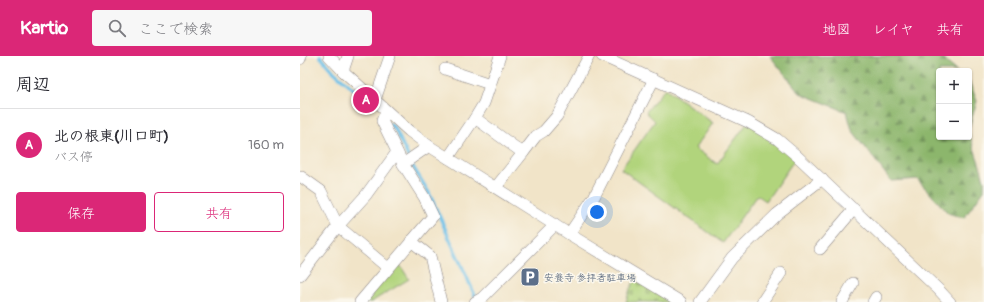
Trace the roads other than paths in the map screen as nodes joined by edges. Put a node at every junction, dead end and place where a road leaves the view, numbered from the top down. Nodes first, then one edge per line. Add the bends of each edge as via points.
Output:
1 (329, 56) edge
2 (348, 56) edge
3 (390, 56) edge
4 (500, 56) edge
5 (589, 56) edge
6 (602, 56) edge
7 (445, 69) dead end
8 (343, 71) junction
9 (654, 79) junction
10 (490, 84) junction
11 (375, 100) junction
12 (388, 112) junction
13 (475, 118) junction
14 (429, 146) junction
15 (397, 152) junction
16 (523, 153) junction
17 (448, 158) junction
18 (407, 161) junction
19 (300, 176) edge
20 (822, 179) junction
21 (496, 187) junction
22 (854, 209) junction
23 (556, 225) junction
24 (338, 226) junction
25 (568, 234) junction
26 (411, 241) junction
27 (820, 249) dead end
28 (388, 268) junction
29 (781, 273) dead end
30 (300, 275) edge
31 (853, 283) dead end
32 (478, 301) edge
33 (360, 302) edge
34 (441, 302) edge
35 (681, 302) edge
36 (700, 302) edge
37 (762, 302) edge
38 (842, 302) edge
39 (950, 302) edge

1 - 8 street
2 - 8 street
3 - 11 street
4 - 10 street
5 - 16 street via 557,116
6 - 9 street
7 - 10 street
8 - 11 street
9 - 20 street via 748,122 777,139
9 - 25 street via 594,197
10 - 13 street via 484,103
11 - 12 street
12 - 14 street
12 - 15 street via 382,122
13 - 16 street
13 - 17 street
14 - 17 street
14 - 18 street
15 - 18 street
15 - 24 street via 366,195
16 - 21 street
17 - 21 street
18 - 26 street via 433,216
19 - 24 street via 321,191
20 - 22 street
20 - 36 street via 777,214 732,258
21 - 23 street
22 - 27 street
22 - 39 street
23 - 25 street
23 - 32 street
24 - 28 street
24 - 30 street
25 - 35 street
26 - 28 street
26 - 34 street via 430,256
28 - 33 street
29 - 37 street
31 - 38 street

